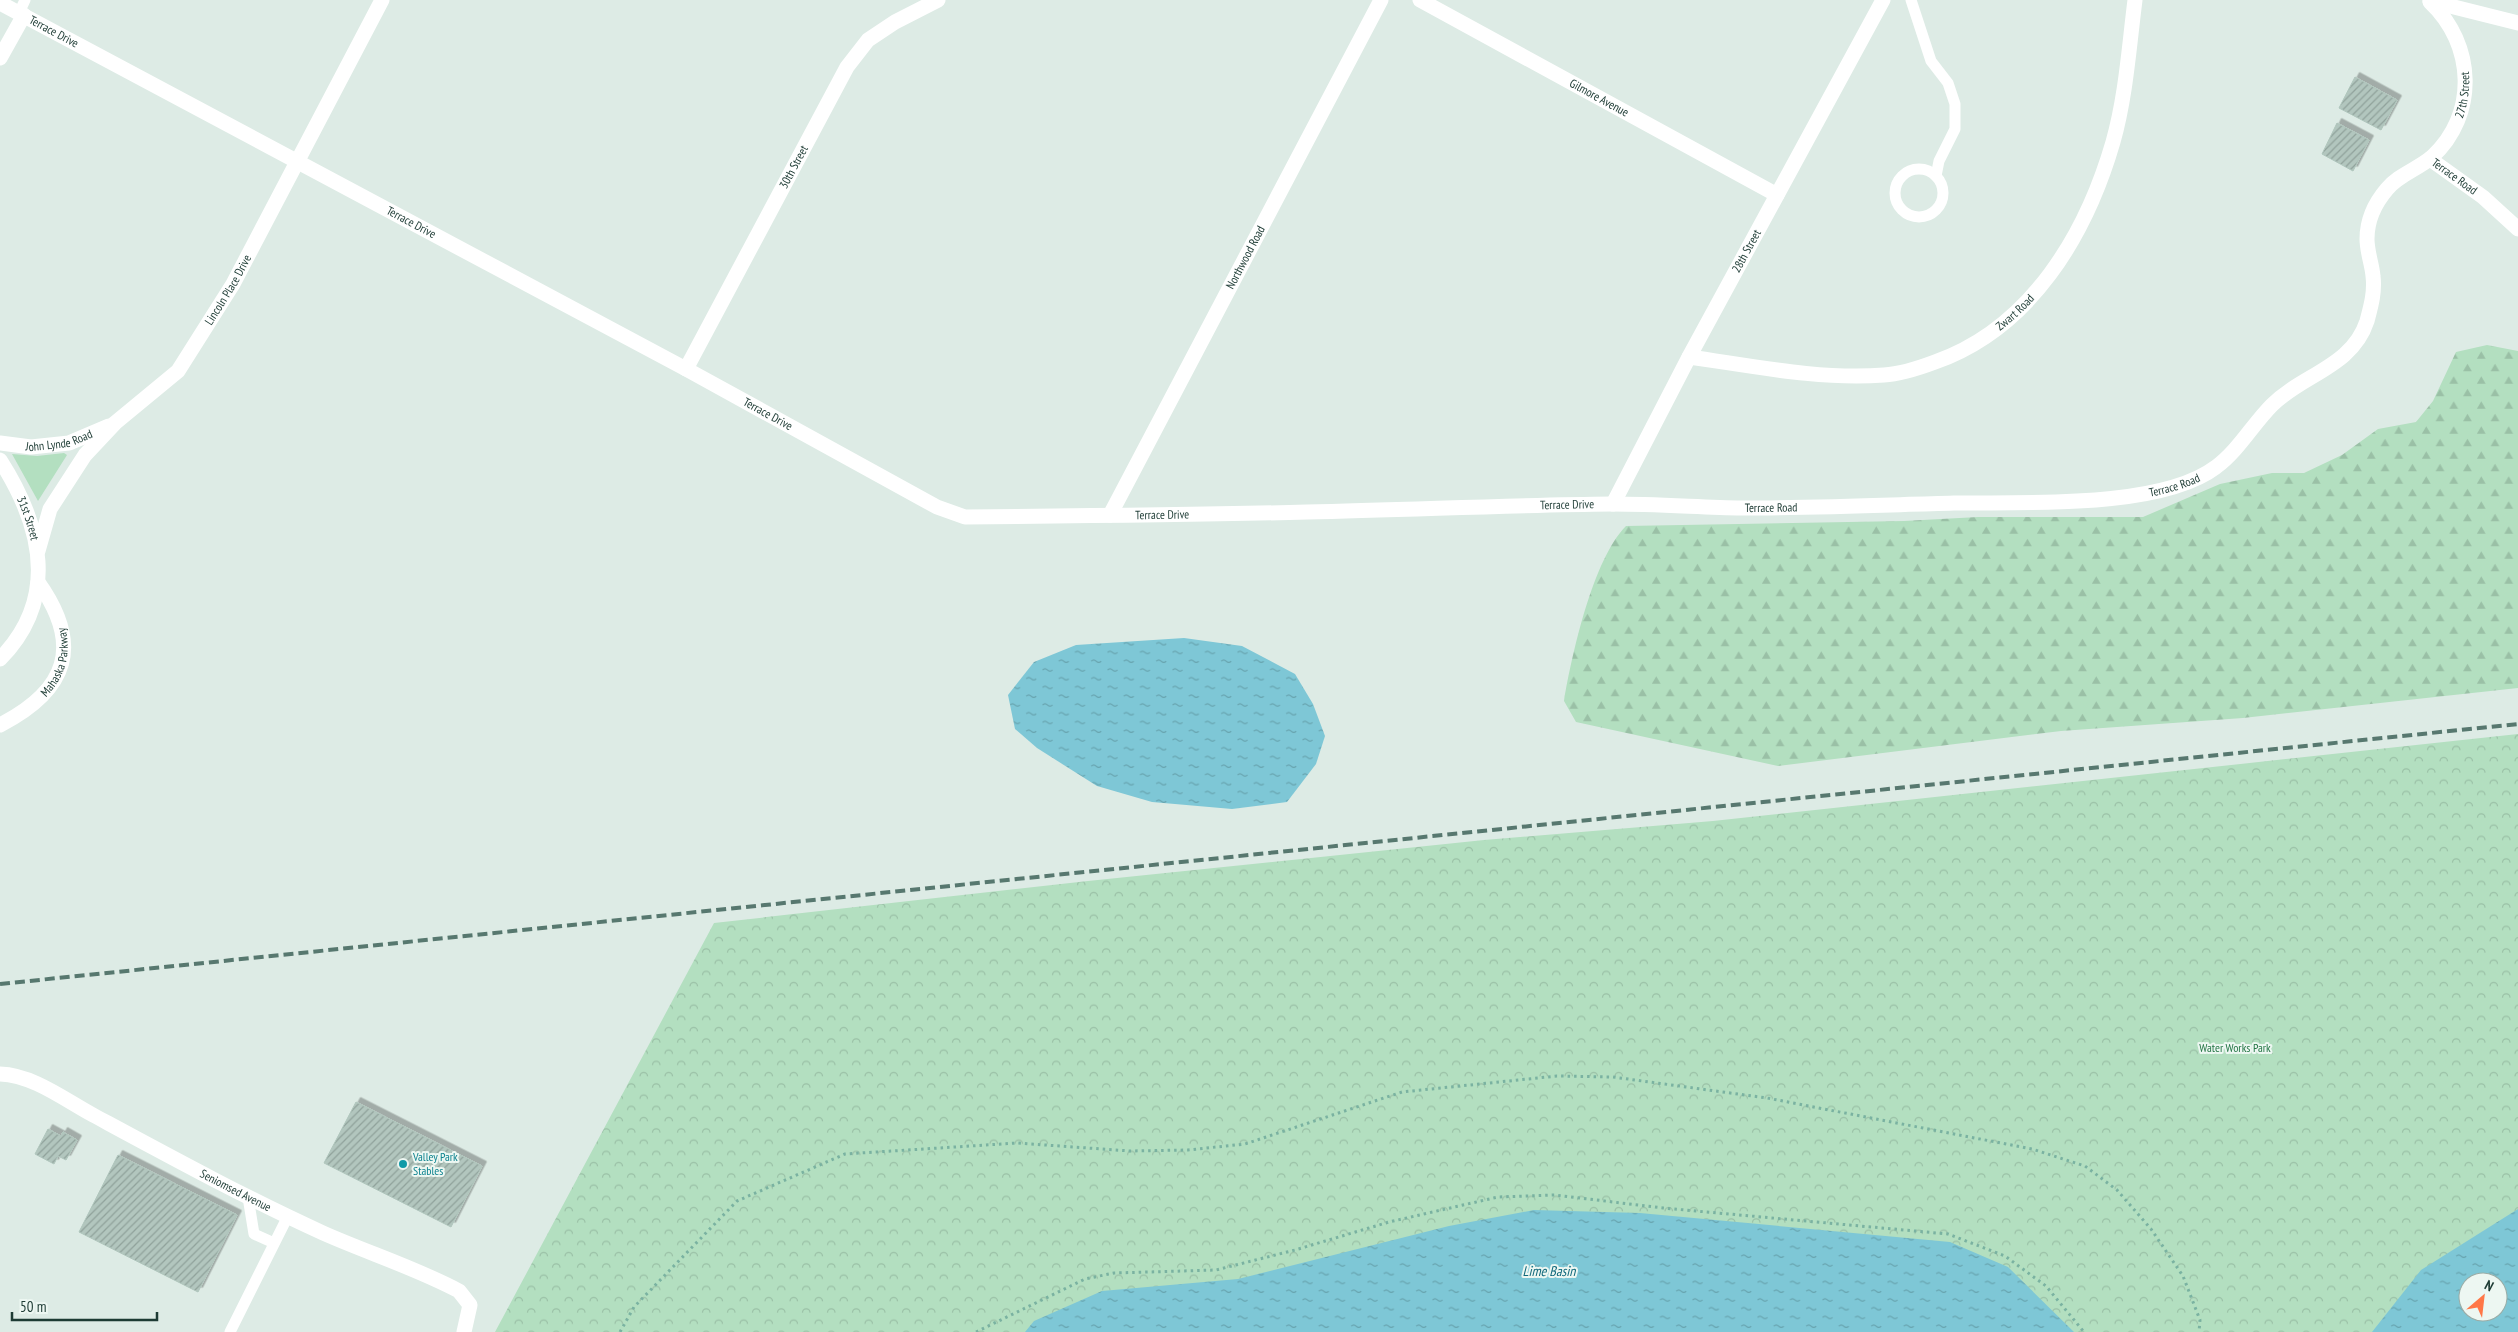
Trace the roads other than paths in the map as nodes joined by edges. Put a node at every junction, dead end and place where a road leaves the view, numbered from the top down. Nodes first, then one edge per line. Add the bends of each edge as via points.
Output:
1 (382, 0) edge
2 (938, 0) edge
3 (1381, 0) edge
4 (1420, 0) edge
5 (1883, 0) edge
6 (1911, 0) edge
7 (2135, 0) edge
8 (2429, 1) edge
9 (0, 3) edge
10 (22, 9) edge
11 (2518, 23) edge
12 (0, 58) edge
13 (2430, 159) junction
14 (296, 161) junction
15 (1936, 176) junction
16 (1777, 195) junction
17 (2518, 229) edge
18 (1689, 357) junction
19 (686, 369) junction
20 (115, 423) junction
21 (0, 443) edge
22 (0, 460) edge
23 (1613, 504) junction
24 (1110, 516) junction
25 (38, 551) junction
26 (38, 582) junction
27 (0, 659) edge
28 (0, 725) edge
29 (0, 1074) edge
30 (248, 1196) junction
31 (288, 1216) junction
32 (274, 1243) junction
33 (230, 1332) edge
34 (464, 1332) edge

1 - 14 street, Lincoln Place Drive
2 - 19 street, 30th Street via 868,40 847,67
3 - 24 street, Northwood Road
4 - 16 street, Gilmore Avenue
5 - 16 street, 28th Street
6 - 15 lane via 1931,61 1948,83 1955,104 1954,129 1939,161
7 - 18 street, Zwart Road via 2123,96 2099,185 2056,267 2036,294 2000,328 1957,354 1910,371 1885,375 1835,376
8 - 11 street
8 - 13 street, 27th Street via 2453,29 2462,49 2466,82 2459,121
9 - 10 street, Terrace Drive
10 - 12 street
10 - 14 street, Terrace Drive
13 - 17 street, Terrace Road via 2483,197
13 - 23 street, Terrace Road via 2390,185 2372,209 2366,239 2373,298 2365,327 2354,345 2332,366 2275,402 2218,466 2187,484 2081,501 1745,508
14 - 19 street, Terrace Drive
14 - 20 street, Lincoln Place Drive via 233,284 178,371
15 - 15 lane via 1943,192 1938,208 1922,217 1909,215 1898,204 1896,192 1902,176 1917,170
16 - 18 street, 28th Street
18 - 23 street, 28th Street
19 - 24 street, Terrace Drive via 955,514 965,517
20 - 21 street, John Lynde Road via 69,442 31,446
20 - 25 street, Lincoln Place Drive via 85,455 50,509
22 - 25 street, 31st Street via 21,494
23 - 24 street, Terrace Drive
25 - 26 street, 31st Street
26 - 27 street via 22,632
26 - 28 street, Mahaska Parkway via 59,616 64,639 63,655 47,691
29 - 30 street, Seniomsed Avenue via 10,1074 54,1092
30 - 31 street, Seniomsed Avenue
30 - 32 lane via 254,1234
31 - 32 lane
31 - 34 street, Seniomsed Avenue via 459,1291 470,1305
32 - 33 lane

